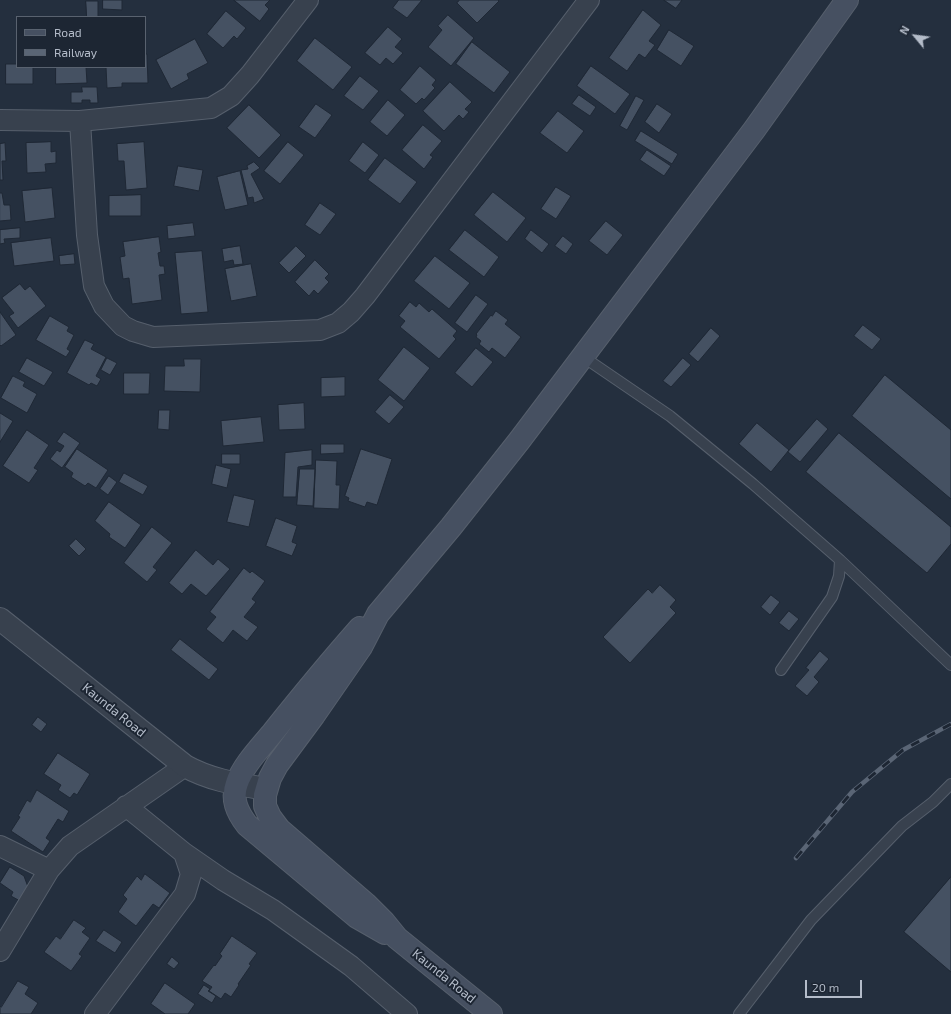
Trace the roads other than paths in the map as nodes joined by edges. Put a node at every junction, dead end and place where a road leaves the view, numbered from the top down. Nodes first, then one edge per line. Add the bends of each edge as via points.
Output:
1 (308, 0) edge
2 (589, 0) edge
3 (847, 0) edge
4 (0, 120) edge
5 (80, 121) junction
6 (582, 356) junction
7 (840, 560) junction
8 (378, 614) junction
9 (0, 619) edge
10 (951, 665) edge
11 (781, 670) dead end
12 (185, 766) junction
13 (236, 784) junction
14 (951, 784) edge
15 (266, 788) junction
16 (126, 806) junction
17 (0, 846) edge
18 (184, 853) junction
19 (50, 870) junction
20 (397, 938) junction
21 (0, 951) edge
22 (95, 1014) edge
23 (408, 1014) edge
24 (491, 1014) edge
25 (739, 1014) edge

1 - 5 street via 250,75 231,96 211,108
2 - 5 street via 365,296 338,323 320,330 154,337 123,326 104,306 94,286 87,234
3 - 6 main road via 754,130
4 - 5 street
6 - 7 lane via 670,416
6 - 8 main road via 451,527
7 - 10 lane
7 - 11 lane via 839,576 832,597
8 - 13 main road, Kaunda Road via 365,623 336,654 240,774
8 - 15 main road, Kaunda Road via 361,647 277,765
9 - 12 street, Kaunda Road
12 - 13 street, Kaunda Road via 209,777
12 - 16 street
13 - 15 street, Kaunda Road
13 - 20 main road, Kaunda Road via 236,806 247,825 357,917
14 - 25 lane via 902,826 811,920
15 - 20 main road, Kaunda Road via 265,806 279,829 366,904
16 - 18 street
16 - 19 street via 70,846
17 - 19 street
18 - 22 street via 190,874 185,894
18 - 23 street via 273,910 351,966
19 - 21 street
20 - 24 main road, Kaunda Road

